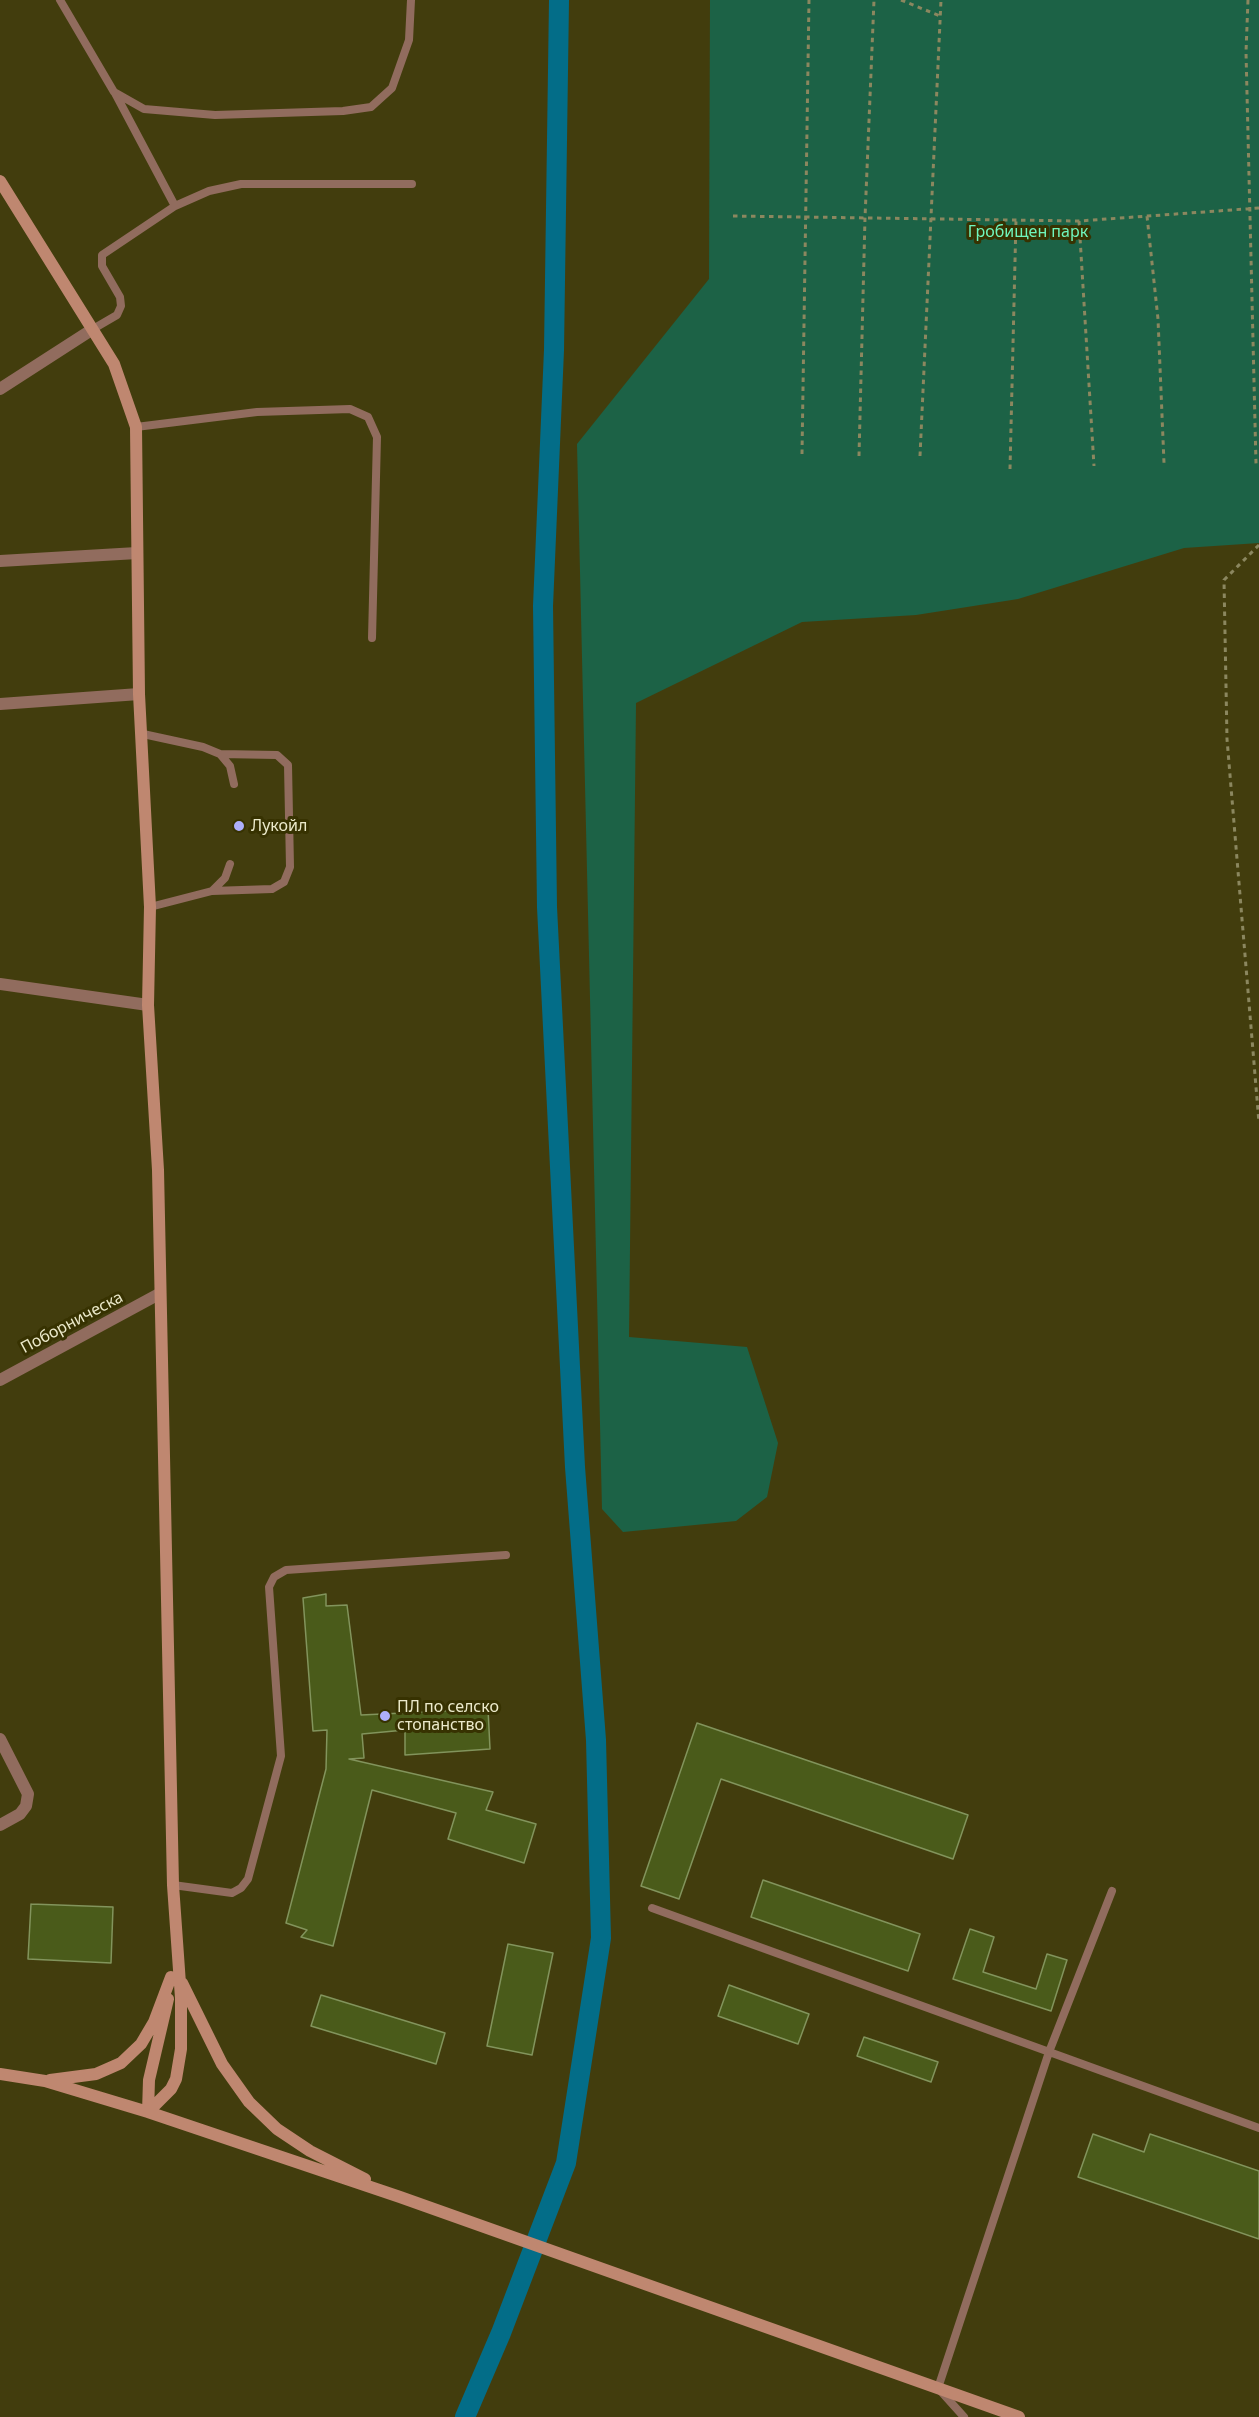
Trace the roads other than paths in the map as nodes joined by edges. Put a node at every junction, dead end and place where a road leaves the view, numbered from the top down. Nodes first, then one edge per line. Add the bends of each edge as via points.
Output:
1 (60, 0) edge
2 (411, 0) edge
3 (114, 92) junction
4 (0, 182) edge
5 (412, 184) dead end
6 (175, 206) junction
7 (93, 329) junction
8 (0, 389) edge
9 (136, 427) junction
10 (137, 554) junction
11 (0, 561) edge
12 (372, 638) dead end
13 (139, 694) junction
14 (0, 704) edge
15 (142, 734) junction
16 (220, 754) junction
17 (234, 784) dead end
18 (230, 864) dead end
19 (212, 891) junction
20 (150, 907) junction
21 (0, 984) edge
22 (148, 1005) junction
23 (159, 1294) junction
24 (0, 1380) edge
25 (506, 1555) dead end
26 (0, 1739) edge
27 (0, 1825) edge
28 (173, 1885) junction
29 (1112, 1891) dead end
30 (652, 1908) dead end
31 (175, 1976) junction
32 (1050, 2052) junction
33 (0, 2074) edge
34 (45, 2081) junction
35 (148, 2112) junction
36 (1259, 2128) edge
37 (400, 2197) junction
38 (938, 2388) junction
39 (964, 2417) edge
40 (1019, 2417) edge

1 - 3 lane
2 - 3 lane via 409,40 396,78 392,88 371,107 214,115 144,109
3 - 6 lane
4 - 7 main road
5 - 6 lane via 241,184 209,191
6 - 7 lane via 102,255 102,266 121,306 117,315
7 - 8 street
7 - 9 main road via 114,364
9 - 10 main road
9 - 12 lane via 257,412 350,409 368,417 377,437
10 - 11 street
10 - 13 main road
13 - 14 street
13 - 15 main road
15 - 16 lane
15 - 20 main road
16 - 17 lane via 230,766
16 - 19 lane via 277,755 288,765 290,867 284,882 273,888
18 - 19 lane via 225,878
19 - 20 lane
20 - 22 main road
21 - 22 street
22 - 23 main road via 158,1170
23 - 24 street, Поборническа
23 - 28 main road
25 - 28 lane via 286,1570 274,1577 269,1587 281,1756 248,1879 232,1893
26 - 27 street via 28,1794 20,1814
28 - 31 main road
29 - 32 lane
30 - 32 lane
31 - 34 main road via 141,2044 121,2063 96,2074
31 - 35 main road via 149,2080
31 - 35 main road via 179,2067 171,2090
31 - 37 main road via 222,2064 249,2102 276,2129
32 - 36 lane
32 - 38 lane
33 - 34 main road
34 - 35 main road
35 - 37 main road
37 - 38 main road
38 - 39 lane
38 - 40 main road

